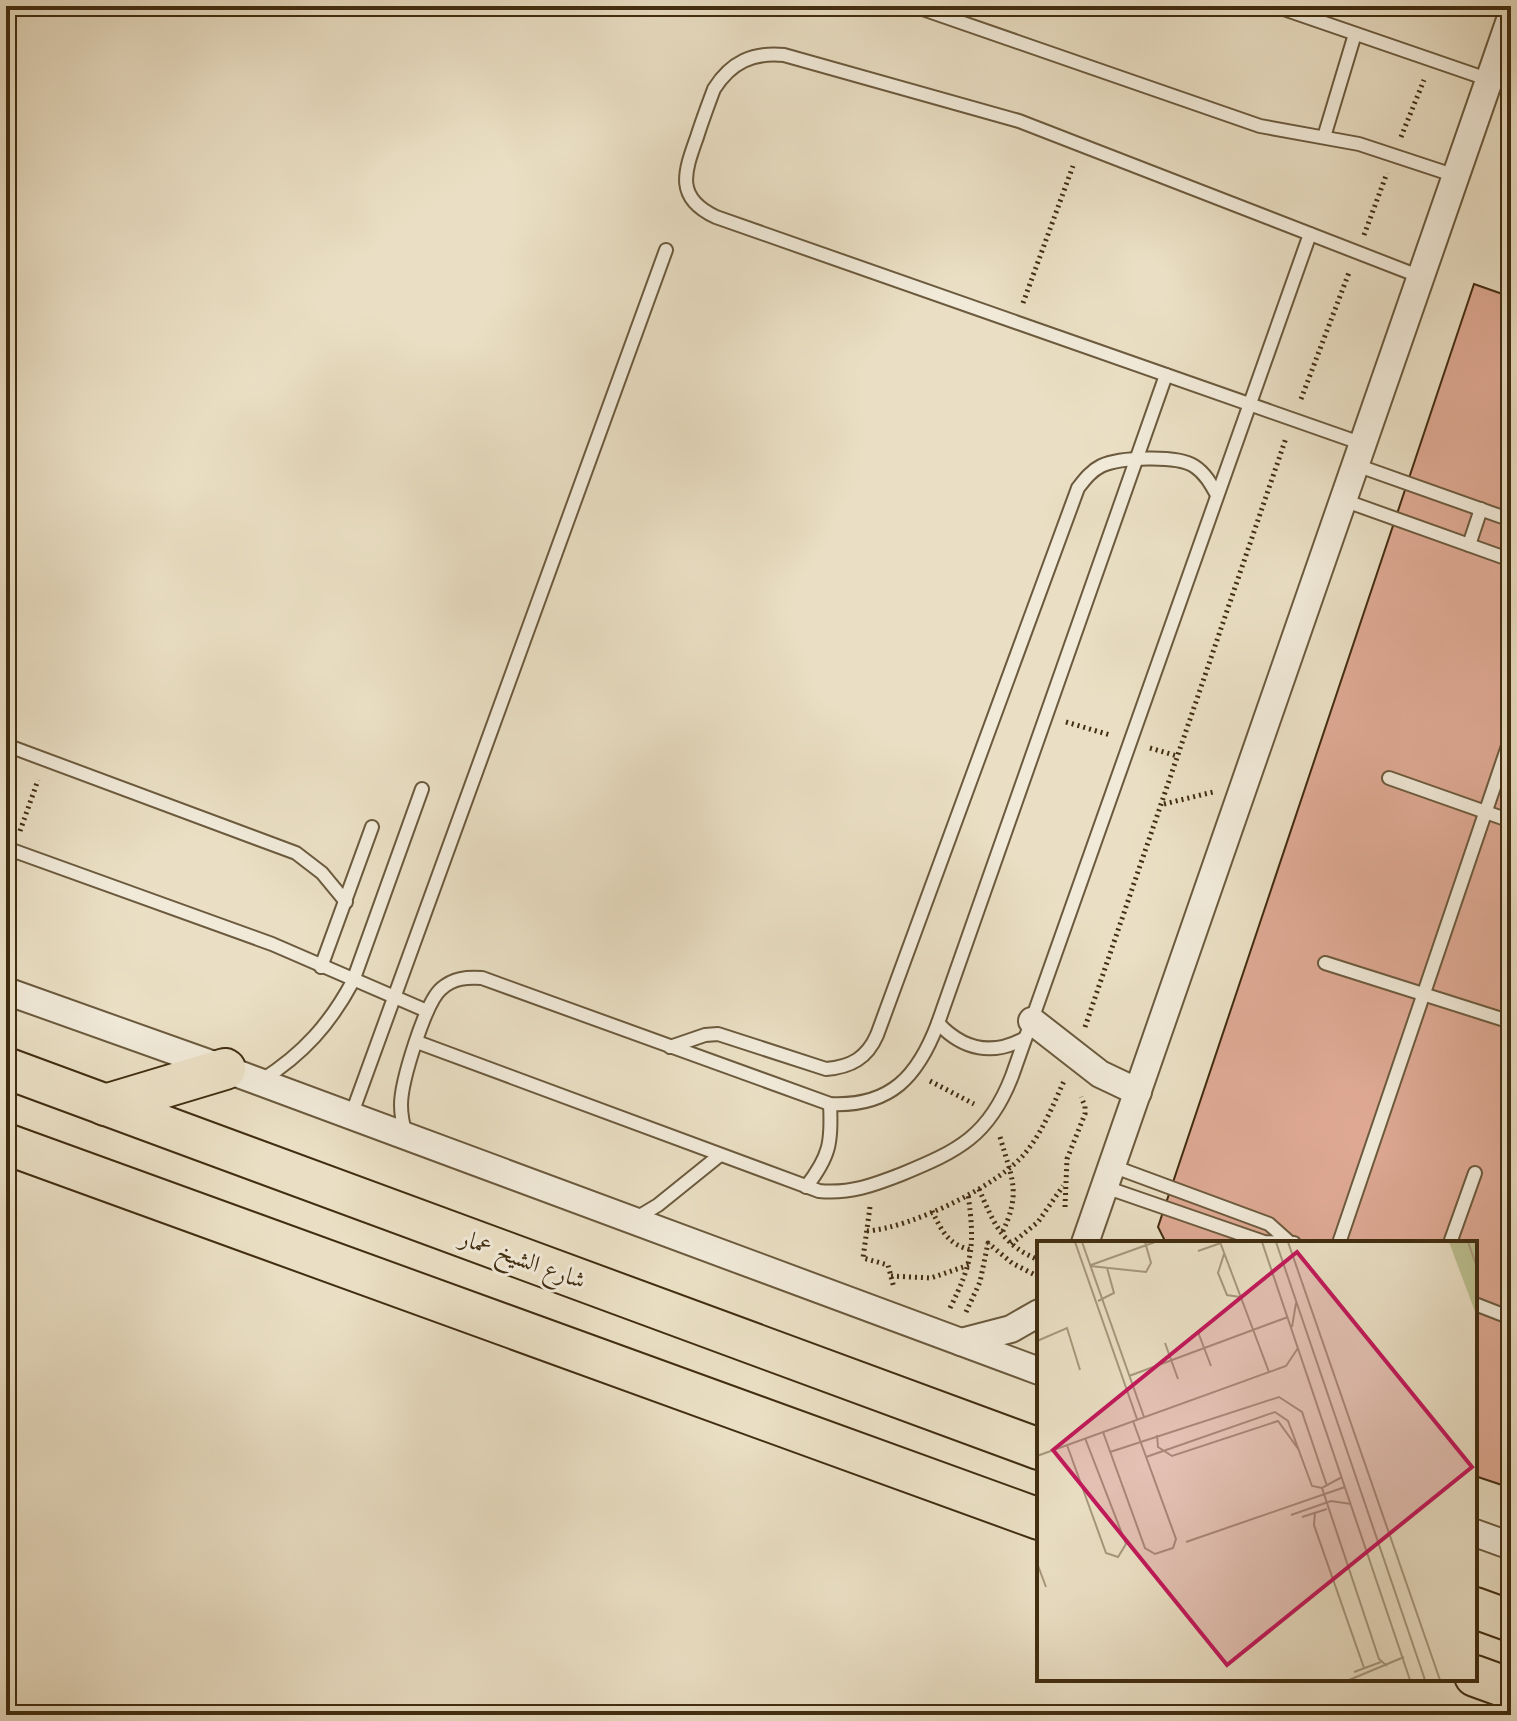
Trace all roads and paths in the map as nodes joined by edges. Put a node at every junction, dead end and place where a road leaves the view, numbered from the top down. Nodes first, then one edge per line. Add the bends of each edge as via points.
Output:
1 (914, 6) edge
2 (1275, 6) edge
3 (1511, 17) edge
4 (1355, 34) junction
5 (1431, 60) junction
6 (1490, 80) junction
7 (1324, 137) junction
8 (1081, 145) junction
9 (1394, 155) junction
10 (1456, 176) junction
11 (1310, 234) junction
12 (666, 250) dead end
13 (1357, 253) junction
14 (1421, 277) junction
15 (1016, 323) junction
16 (1166, 375) junction
17 (1249, 404) junction
18 (1293, 419) junction
19 (1359, 454) junction
20 (1135, 461) junction
21 (1217, 495) junction
22 (1343, 500) junction
23 (1481, 509) junction
24 (1511, 520) edge
25 (1469, 545) junction
26 (1511, 560) edge
27 (1511, 737) edge
28 (6, 745) edge
29 (45, 760) junction
30 (1389, 778) dead end
31 (1244, 785) junction
32 (422, 789) dead end
33 (1163, 804) junction
34 (1486, 812) junction
35 (1511, 821) edge
36 (372, 827) dead end
37 (9, 849) edge
38 (346, 902) junction
39 (1325, 963) dead end
40 (321, 967) junction
41 (353, 981) junction
42 (6, 991) edge
43 (1423, 993) junction
44 (394, 998) junction
45 (427, 1011) junction
46 (1511, 1022) edge
47 (938, 1023) junction
48 (1029, 1030) junction
49 (417, 1042) junction
50 (670, 1047) junction
51 (1075, 1054) junction
52 (1020, 1055) junction
53 (6, 1068) edge
54 (242, 1075) junction
55 (1063, 1084) junction
56 (1070, 1088) dead end
57 (1138, 1092) junction
58 (1077, 1093) dead end
59 (830, 1104) junction
60 (105, 1105) junction
61 (351, 1116) junction
62 (407, 1138) junction
63 (6, 1144) edge
64 (720, 1155) junction
65 (1475, 1173) dead end
66 (1108, 1177) junction
67 (1065, 1184) junction
68 (872, 1186) junction
69 (806, 1187) junction
70 (979, 1189) junction
71 (968, 1194) junction
72 (932, 1211) junction
73 (1065, 1212) dead end
74 (630, 1221) junction
75 (867, 1231) junction
76 (1086, 1241) edge
77 (1262, 1241) edge
78 (1290, 1241) edge
79 (1340, 1241) edge
80 (1451, 1241) edge
81 (1011, 1244) junction
82 (972, 1250) junction
83 (1037, 1259) edge
84 (969, 1264) junction
85 (891, 1276) junction
86 (1037, 1276) edge
87 (897, 1299) dead end
88 (1477, 1305) edge
89 (1037, 1314) edge
90 (946, 1316) dead end
91 (1511, 1318) edge
92 (965, 1331) junction
93 (1037, 1370) edge
94 (1037, 1448) edge
95 (1037, 1518) edge
96 (1477, 1534) edge
97 (1511, 1546) edge
98 (1477, 1609) edge
99 (1511, 1621) edge
100 (1477, 1677) edge
101 (1511, 1689) edge

1 - 7 lane via 1260,126
2 - 4 lane
3 - 6 street
4 - 5 lane
4 - 7 lane
5 - 6 lane
5 - 9 path
6 - 10 street
7 - 9 lane
8 - 11 lane
8 - 15 path
8 - 15 lane via 1004,117 784,55 743,60 714,89 685,172 689,195 705,212
9 - 10 lane
9 - 13 path
10 - 14 street
11 - 13 lane
11 - 17 lane
12 - 44 lane
13 - 14 lane
13 - 18 path
14 - 19 street
15 - 16 lane
16 - 17 lane
16 - 20 lane
17 - 18 lane
17 - 21 lane
18 - 19 lane
18 - 33 path
19 - 22 street
19 - 23 lane
20 - 21 lane via 1169,458 1192,464
20 - 47 lane
20 - 50 lane via 1101,466 1073,496 872,1047 852,1064 826,1069 724,1034
21 - 48 lane
22 - 25 lane
22 - 31 street
23 - 24 lane
23 - 25 lane
25 - 26 lane
27 - 34 lane
28 - 29 lane
29 - 37 path
29 - 38 lane via 296,853
30 - 34 lane
31 - 33 path
31 - 57 street
32 - 41 lane
33 - 51 path
34 - 35 lane
34 - 43 lane
36 - 38 lane
37 - 40 lane via 272,944
38 - 40 lane
39 - 43 lane
40 - 41 lane
41 - 44 lane
41 - 54 lane via 305,1049
42 - 54 street
43 - 46 lane
43 - 79 lane
44 - 45 lane
44 - 61 lane
45 - 49 lane
45 - 50 lane via 443,987 468,977 482,978
47 - 48 lane via 963,1044 979,1049 1003,1048
47 - 59 lane via 923,1058 899,1086 866,1102
48 - 51 street
48 - 52 lane
49 - 62 lane via 402,1092
49 - 64 lane
50 - 59 lane
51 - 55 path
51 - 57 street via 1100,1074
52 - 55 path
52 - 68 lane via 1005,1095 965,1144
53 - 60 main road, شارع الشيخ عمار
54 - 60 main road
54 - 61 street
55 - 56 path
55 - 70 path via 1024,1155
57 - 66 street
58 - 67 path via 1085,1114 1067,1159
59 - 69 lane via 827,1155
60 - 94 main road, شارع الشيخ عمار
61 - 62 street
62 - 74 street
63 - 95 main road
64 - 69 lane
64 - 74 lane
65 - 80 lane
66 - 76 street
66 - 77 lane
66 - 78 lane via 1269,1224
67 - 73 path
67 - 81 path via 1038,1222
68 - 69 lane via 832,1192
68 - 75 path
70 - 71 path
70 - 81 path via 994,1224
71 - 72 path
71 - 82 path
72 - 75 path via 900,1226
72 - 82 path via 947,1239
74 - 92 street
75 - 85 path via 863,1258 888,1265
81 - 83 path
82 - 84 path
84 - 85 path via 931,1278
84 - 90 path
85 - 87 path
86 - 92 path via 988,1243 980,1282 963,1319
88 - 91 lane
89 - 92 street via 1011,1329
92 - 93 street
96 - 97 street
98 - 99 main road
100 - 101 main road

